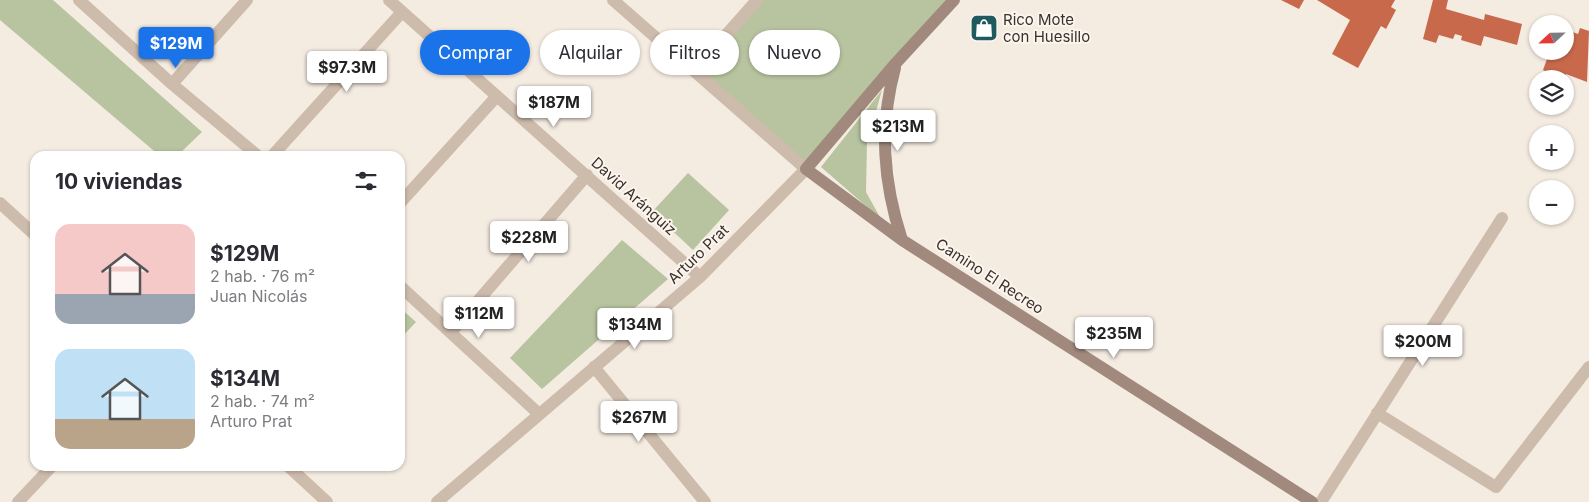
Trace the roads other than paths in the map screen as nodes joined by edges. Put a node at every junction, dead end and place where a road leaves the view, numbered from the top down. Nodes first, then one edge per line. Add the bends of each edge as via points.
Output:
1 (80, 0) edge
2 (247, 0) edge
3 (389, 0) edge
4 (613, 0) edge
5 (757, 0) edge
6 (954, 0) edge
7 (402, 12) junction
8 (730, 30) edge
9 (650, 32) edge
10 (896, 63) junction
11 (701, 75) edge
12 (172, 84) junction
13 (497, 96) junction
14 (252, 151) edge
15 (277, 151) edge
16 (806, 169) junction
17 (587, 175) junction
18 (405, 197) edge
19 (0, 203) edge
20 (1502, 218) dead end
21 (30, 230) edge
22 (902, 240) junction
23 (700, 278) junction
24 (405, 291) edge
25 (450, 332) junction
26 (594, 367) junction
27 (1589, 367) edge
28 (1377, 413) junction
29 (539, 414) junction
30 (47, 471) edge
31 (293, 471) edge
32 (18, 502) edge
33 (327, 502) edge
34 (437, 502) edge
35 (705, 502) edge
36 (1312, 502) edge
37 (1321, 502) edge

1 - 12 street
2 - 12 street
3 - 7 street, David Aránguiz
4 - 9 street
5 - 8 street
6 - 10 main road, Arturo Prat
7 - 13 street, David Aránguiz
7 - 15 street
10 - 16 main road, Arturo Prat
10 - 22 main road via 886,110 884,158 887,186
11 - 16 street
12 - 14 street
13 - 17 street, David Aránguiz
13 - 18 street
16 - 22 main road, Camino El Recreo
16 - 23 street, Arturo Prat
17 - 23 street, David Aránguiz
17 - 25 street
19 - 21 street
20 - 28 street
22 - 36 main road, Camino El Recreo
23 - 26 street, Arturo Prat
24 - 25 street
25 - 29 street
26 - 29 street, Arturo Prat
26 - 35 street
27 - 28 street via 1496,487
28 - 37 street
29 - 34 street, Arturo Prat
30 - 32 street
31 - 33 street

